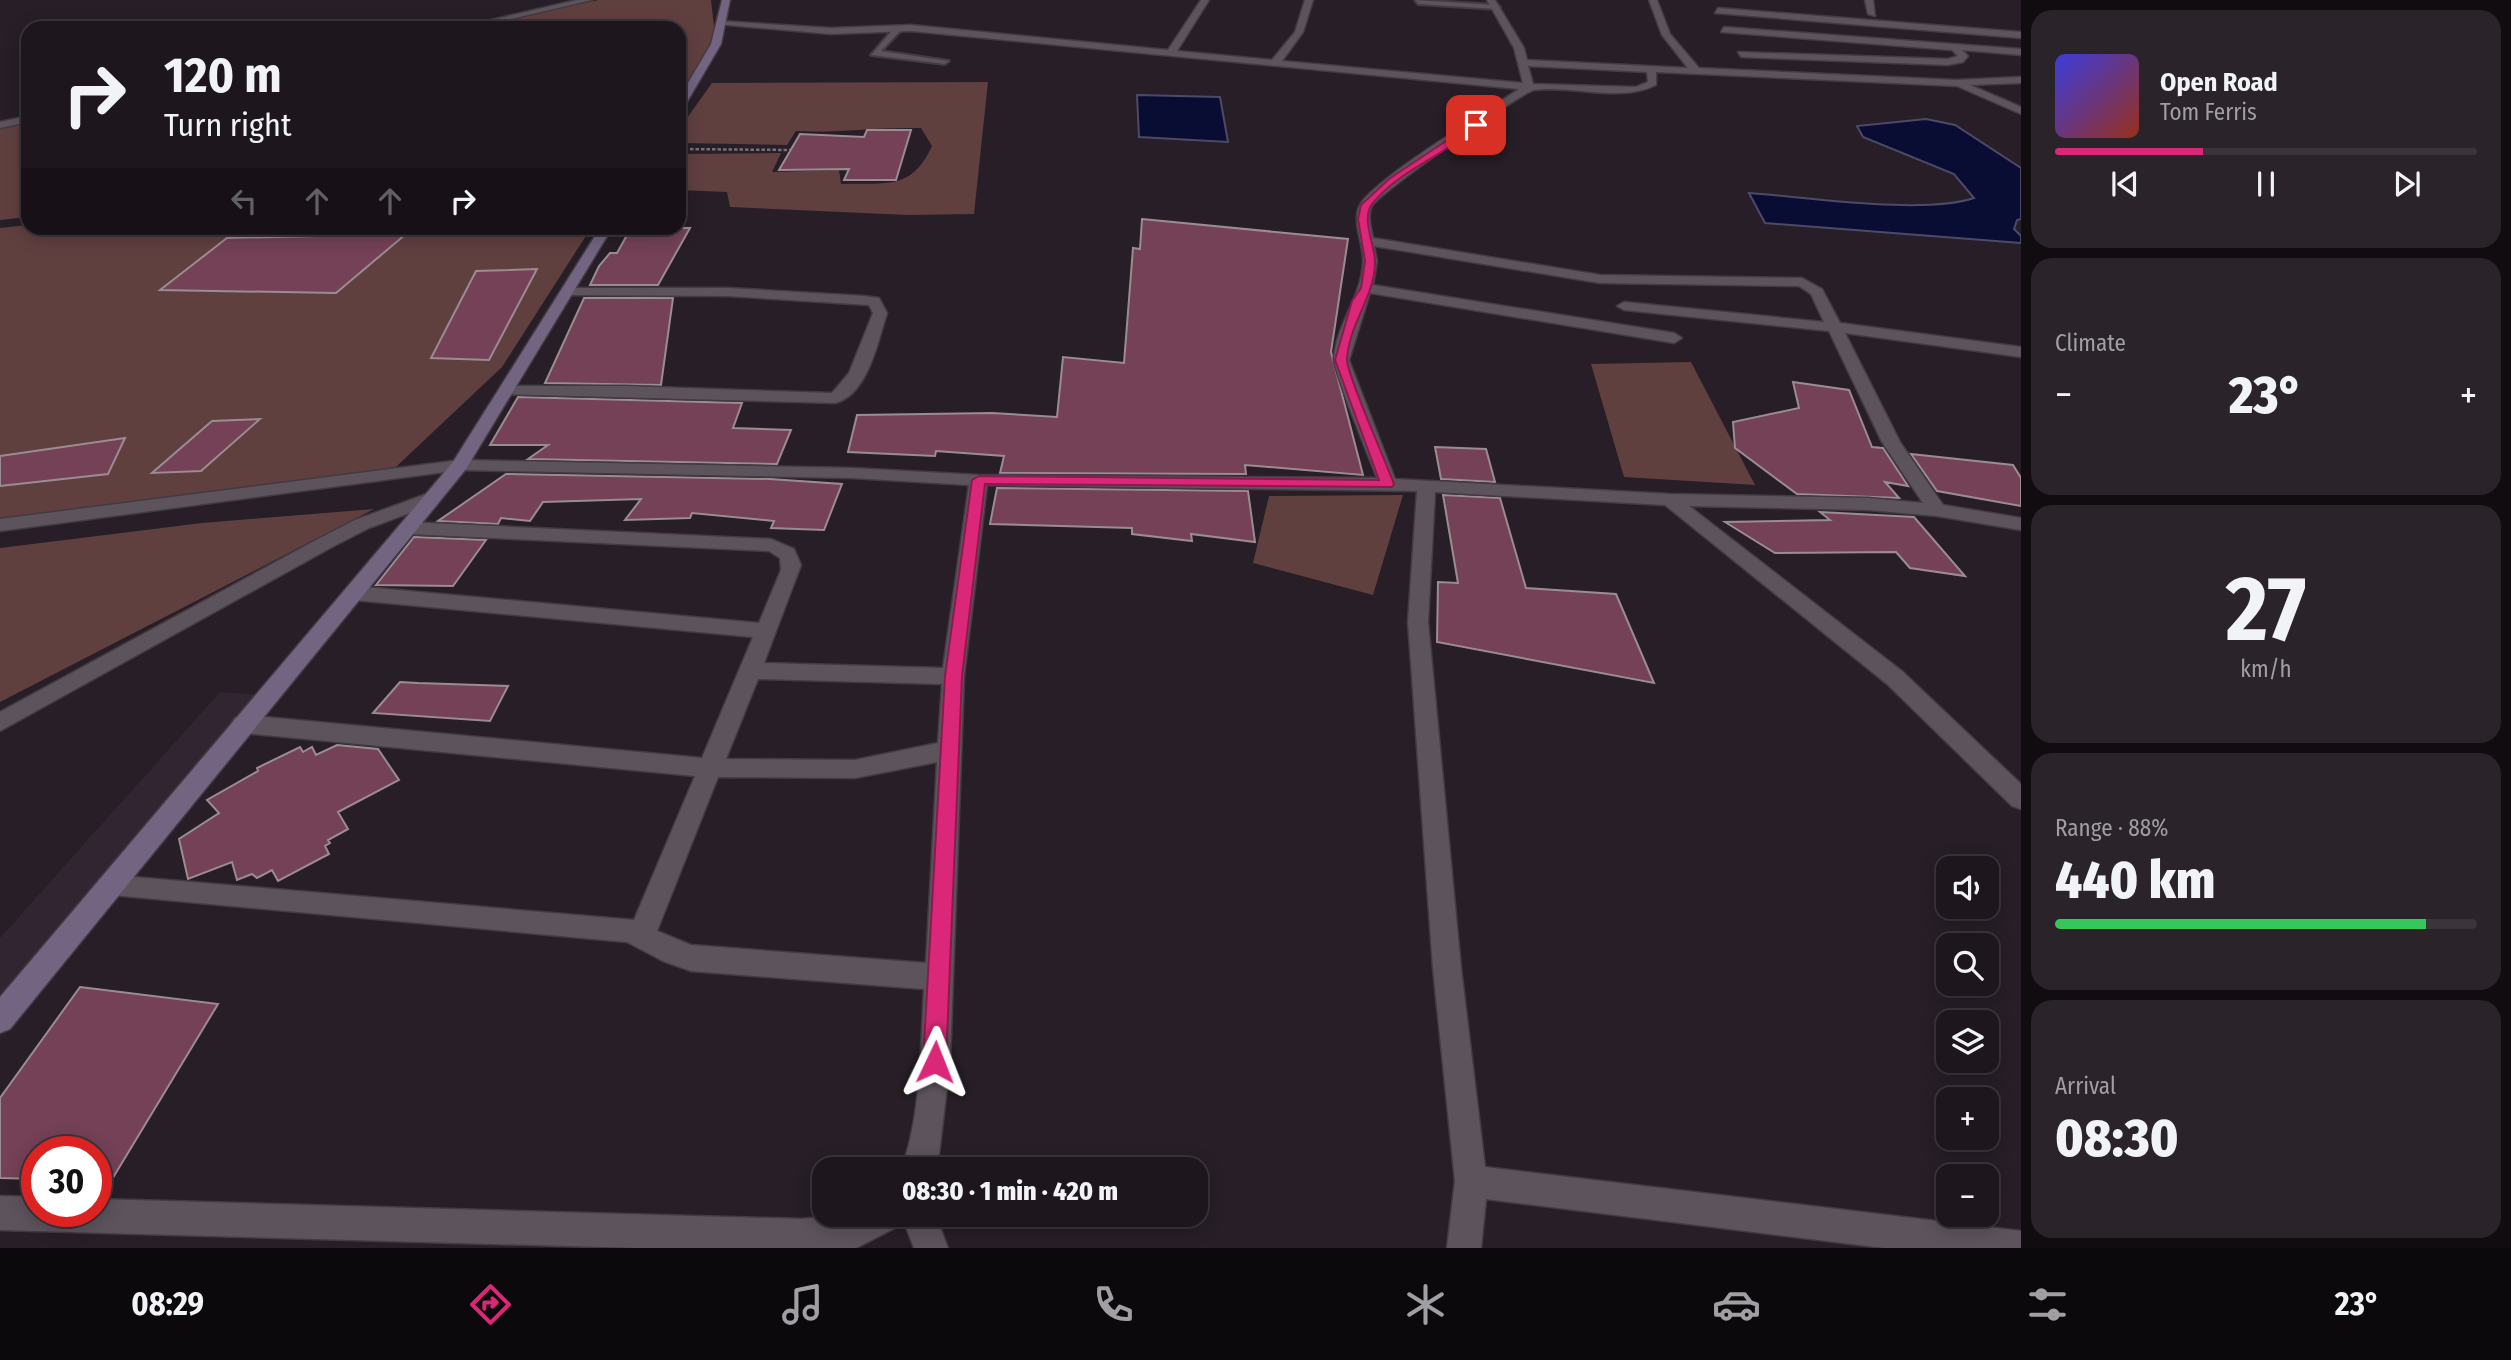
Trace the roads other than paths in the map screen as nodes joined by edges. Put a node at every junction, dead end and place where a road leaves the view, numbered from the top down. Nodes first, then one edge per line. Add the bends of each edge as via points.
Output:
1 (588, 0) edge
2 (726, 0) edge
3 (1205, 0) edge
4 (1309, 0) edge
5 (1653, 0) edge
6 (1715, 0) edge
7 (1869, 0) edge
8 (1418, 2) dead end
9 (1494, 4) edge
10 (1799, 7) dead end
11 (1718, 11) junction
12 (1872, 14) junction
13 (493, 21) edge
14 (720, 24) junction
15 (899, 28) junction
16 (1724, 30) junction
17 (2008, 34) junction
18 (2021, 35) edge
19 (2021, 45) edge
20 (1954, 48) junction
21 (1171, 52) junction
22 (2021, 52) edge
23 (1741, 54) junction
24 (945, 61) dead end
25 (1523, 62) junction
26 (1275, 63) junction
27 (1651, 69) junction
28 (1697, 72) junction
29 (1756, 75) junction
30 (2021, 80) edge
31 (1956, 83) junction
32 (1529, 87) junction
33 (686, 95) edge
34 (2021, 111) edge
35 (21, 120) edge
36 (0, 125) edge
37 (602, 235) edge
38 (1369, 241) junction
39 (1366, 288) junction
40 (567, 292) junction
41 (1625, 306) dead end
42 (1833, 327) junction
43 (1674, 338) dead end
44 (2021, 352) edge
45 (506, 391) junction
46 (460, 465) junction
47 (979, 480) junction
48 (1388, 484) junction
49 (1426, 486) junction
50 (432, 498) junction
51 (1670, 500) junction
52 (1937, 510) junction
53 (2021, 524) edge
54 (0, 526) edge
55 (408, 528) junction
56 (354, 593) junction
57 (765, 631) junction
58 (750, 671) junction
59 (953, 676) junction
60 (0, 722) edge
61 (243, 724) junction
62 (950, 750) junction
63 (713, 768) junction
64 (2021, 799) edge
65 (110, 886) junction
66 (642, 935) junction
67 (938, 977) junction
68 (0, 1019) edge
69 (922, 1157) edge
70 (1471, 1181) junction
71 (0, 1213) edge
72 (863, 1227) edge
73 (923, 1227) edge
74 (931, 1248) edge
75 (1464, 1248) edge
76 (2021, 1248) edge

1 - 13 street
2 - 14 street
3 - 21 street
4 - 26 street via 1299,32
5 - 28 street via 1665,34
6 - 11 street
7 - 12 street
8 - 9 lane
9 - 25 street
10 - 12 street
11 - 16 street
11 - 17 street
12 - 17 street via 1981,22
14 - 15 street via 831,31
14 - 33 street via 716,44
15 - 21 street
15 - 24 lane via 874,53
16 - 20 street
16 - 23 street
17 - 18 street
17 - 19 street
20 - 22 street
20 - 23 street via 1963,56 1948,62
21 - 26 street
23 - 29 street
25 - 27 street
25 - 32 street
26 - 32 street
27 - 28 street
27 - 32 street via 1653,83 1638,90
28 - 29 street
29 - 31 street
30 - 31 street
31 - 34 street
32 - 38 street via 1374,196 1363,219
35 - 36 street
37 - 40 street
38 - 39 street
38 - 42 street via 1600,279 1802,282 1817,292
39 - 43 street
39 - 48 street via 1341,360
40 - 45 street
40 - 45 street via 728,292 864,300 874,301 880,313 848,388 835,398
41 - 42 street
42 - 44 street
42 - 52 street via 1891,442
45 - 46 street
46 - 47 street via 852,472
46 - 50 street
46 - 54 street
47 - 48 street
47 - 59 street
48 - 49 street
49 - 51 street
49 - 70 street via 1418,622 1447,968
50 - 55 street
50 - 60 street via 325,543
51 - 52 street
51 - 64 street via 1895,678
52 - 53 street
55 - 56 street
55 - 57 street via 771,545 793,561
56 - 57 street
56 - 61 street
57 - 58 street
58 - 59 street
58 - 63 street
59 - 62 street
61 - 63 street
61 - 65 street
62 - 63 street via 855,769
62 - 67 street
63 - 66 street
65 - 66 street via 628,930
65 - 68 street
66 - 67 street via 660,949 691,958
67 - 69 street via 935,1062
70 - 75 street
70 - 76 street
71 - 72 street via 802,1236 852,1233
73 - 74 street

